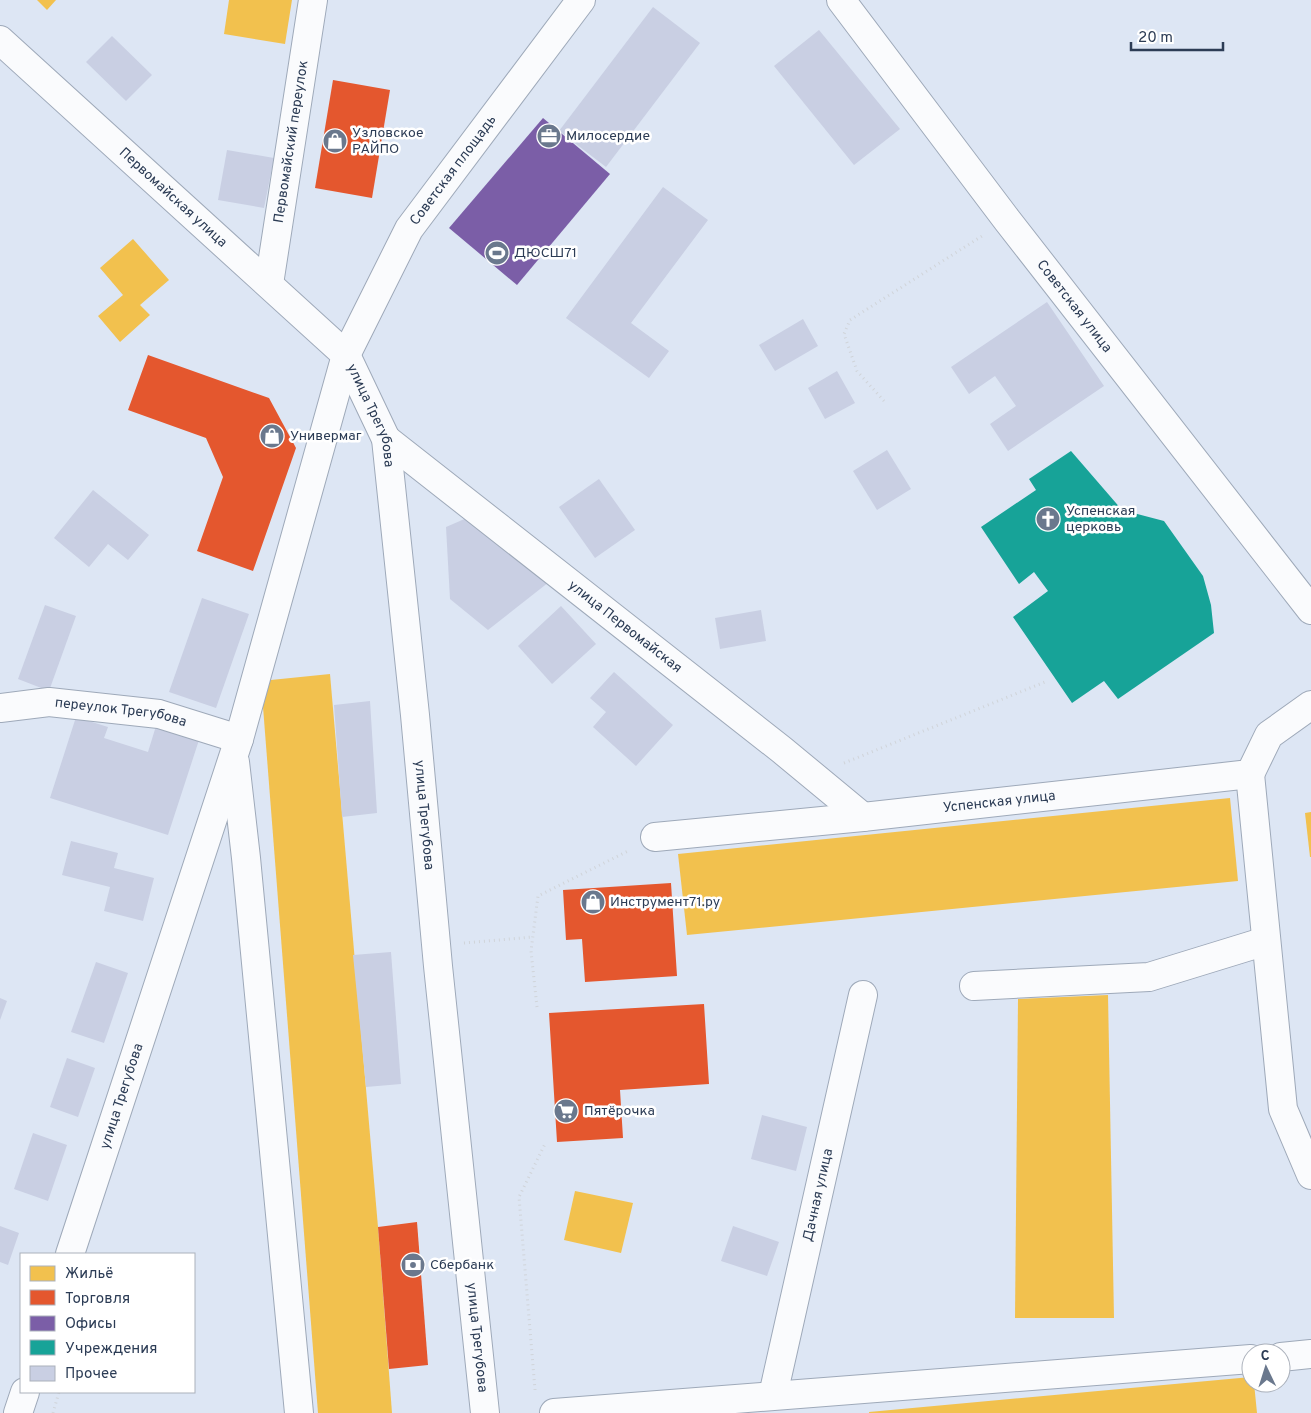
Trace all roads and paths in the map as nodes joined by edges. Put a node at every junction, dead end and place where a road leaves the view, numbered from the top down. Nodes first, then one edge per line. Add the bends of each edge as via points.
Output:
1 (313, 0) edge
2 (581, 0) edge
3 (841, 0) edge
4 (0, 40) edge
5 (1008, 220) junction
6 (269, 284) junction
7 (346, 355) junction
8 (884, 401) dead end
9 (386, 439) junction
10 (1311, 610) edge
11 (1045, 682) dead end
12 (1311, 705) edge
13 (0, 708) edge
14 (237, 746) junction
15 (1250, 774) junction
16 (823, 784) junction
17 (863, 817) junction
18 (655, 837) joint
19 (533, 937) junction
20 (1266, 941) junction
21 (436, 946) junction
22 (974, 986) dead end
23 (863, 995) dead end
24 (537, 1007) dead end
25 (545, 1144) dead end
26 (1311, 1175) edge
27 (70, 1253) edge
28 (1311, 1354) edge
29 (1291, 1356) edge
30 (1241, 1360) edge
31 (25, 1393) edge
32 (59, 1393) edge
33 (536, 1393) dead end
34 (773, 1395) junction
35 (18, 1413) edge
36 (53, 1413) edge
37 (299, 1413) edge
38 (486, 1413) edge
39 (554, 1413) edge

1 - 6 street, Первомайский переулок
2 - 7 street, Советская площадь via 409,228
3 - 5 street, Советская улица
4 - 6 street, Первомайская улица
5 - 8 path via 850,320 844,334 857,371
5 - 10 street, Советская улица
6 - 7 street, Первомайская улица
7 - 9 street, улица Трегубова
7 - 14 street, улица Трегубова
9 - 16 street, улица Первомайская
9 - 21 street, улица Трегубова
11 - 16 path via 845,763
12 - 15 street via 1269,735
13 - 14 street, переулок Трегубова via 49,702 159,714
14 - 27 street, улица Трегубова
14 - 37 street
15 - 17 street, Успенская улица
15 - 20 street
16 - 17 street, улица Первомайская
17 - 18 street, Успенская улица
18 - 19 path via 538,896
19 - 21 path
19 - 24 path via 531,951
20 - 22 street via 1149,977
20 - 26 street via 1283,1109
21 - 38 street, улица Трегубова
23 - 34 street, Дачная улица
25 - 33 path via 519,1197
28 - 29 street
30 - 34 street
31 - 35 street
32 - 36 path
34 - 39 street

